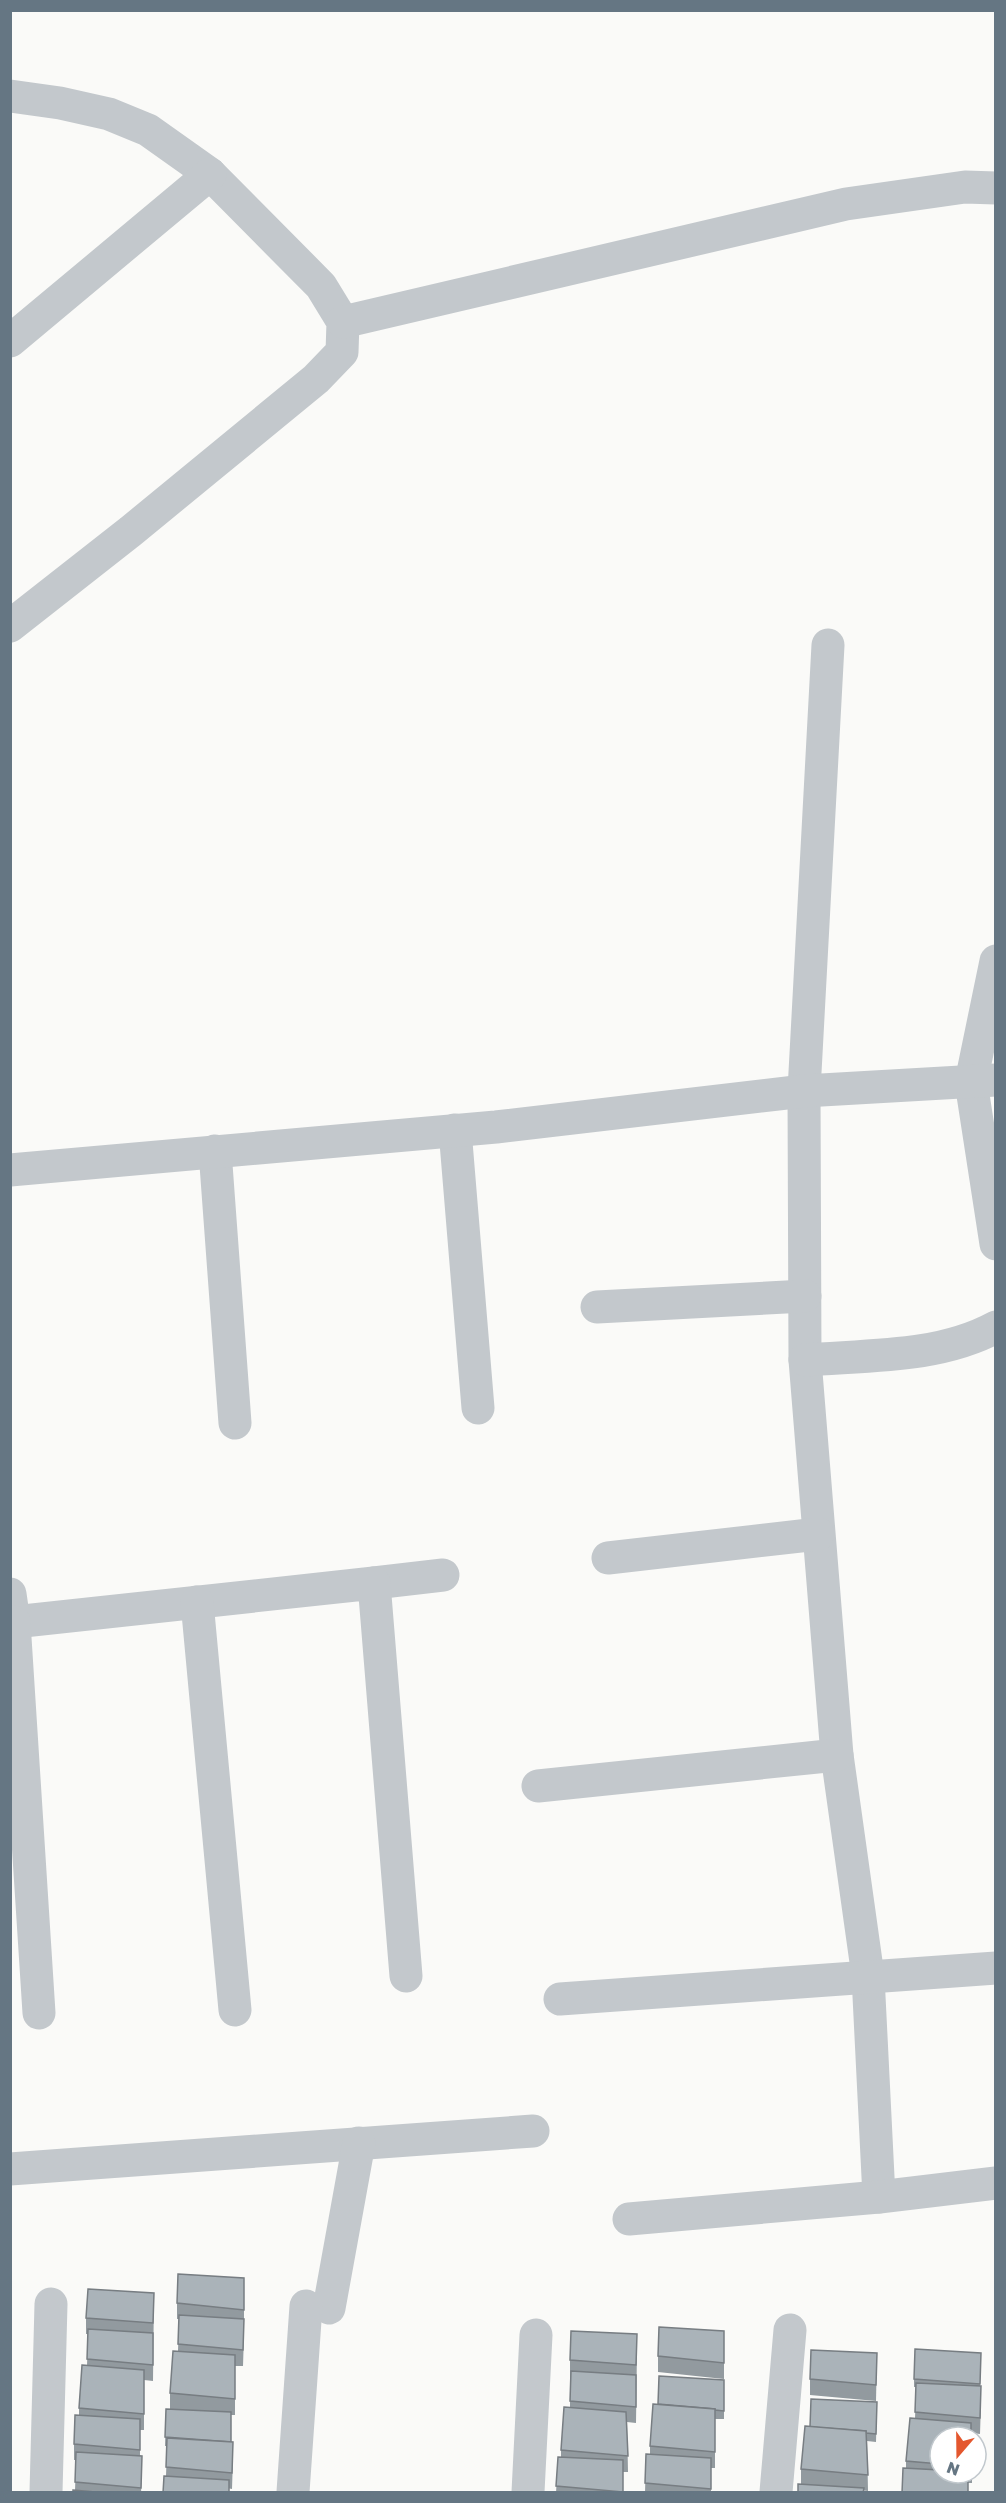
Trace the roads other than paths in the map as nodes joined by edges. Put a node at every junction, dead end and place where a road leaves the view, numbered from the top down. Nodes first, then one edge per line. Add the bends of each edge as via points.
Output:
1 (10, 96) edge
2 (210, 174) junction
3 (996, 188) edge
4 (343, 322) junction
5 (10, 341) edge
6 (10, 626) edge
7 (828, 645) dead end
8 (996, 961) edge
9 (983, 1081) edge
10 (804, 1091) junction
11 (455, 1130) junction
12 (215, 1151) junction
13 (10, 1170) edge
14 (996, 1244) edge
15 (805, 1296) junction
16 (597, 1306) dead end
17 (996, 1327) edge
18 (805, 1360) junction
19 (478, 1408) dead end
20 (235, 1423) dead end
21 (818, 1534) junction
22 (608, 1558) dead end
23 (443, 1575) dead end
24 (374, 1583) junction
25 (197, 1602) junction
26 (12, 1608) edge
27 (837, 1755) junction
28 (538, 1786) dead end
29 (996, 1968) edge
30 (406, 1976) dead end
31 (868, 1976) junction
32 (560, 1999) dead end
33 (235, 2010) dead end
34 (39, 2013) dead end
35 (533, 2131) dead end
36 (359, 2143) junction
37 (10, 2169) edge
38 (996, 2183) edge
39 (879, 2197) junction
40 (629, 2219) dead end
41 (51, 2304) dead end
42 (790, 2330) dead end
43 (536, 2335) dead end
44 (46, 2493) edge
45 (293, 2493) edge
46 (528, 2493) edge
47 (776, 2493) edge

1 - 2 street via 109,114 148,129
2 - 4 street via 321,286
2 - 5 street
3 - 4 street via 965,187 846,204
4 - 6 street via 342,352 316,379
7 - 10 street
8 - 9 street
9 - 10 street
9 - 14 street
10 - 11 street
10 - 15 street
11 - 12 street
11 - 19 street
12 - 13 street
12 - 20 street
15 - 16 street
15 - 18 street
17 - 18 street via 977,1337 924,1351
18 - 21 street
21 - 22 street
21 - 27 street
23 - 24 street
24 - 25 street
24 - 30 street
25 - 26 street
25 - 33 street
26 - 34 street
27 - 28 street
27 - 31 street
29 - 31 street
31 - 32 street
31 - 39 street
35 - 36 street
36 - 37 street
36 - 45 street via 318,2307
38 - 39 street
39 - 40 street
41 - 44 street
42 - 47 street
43 - 46 street

